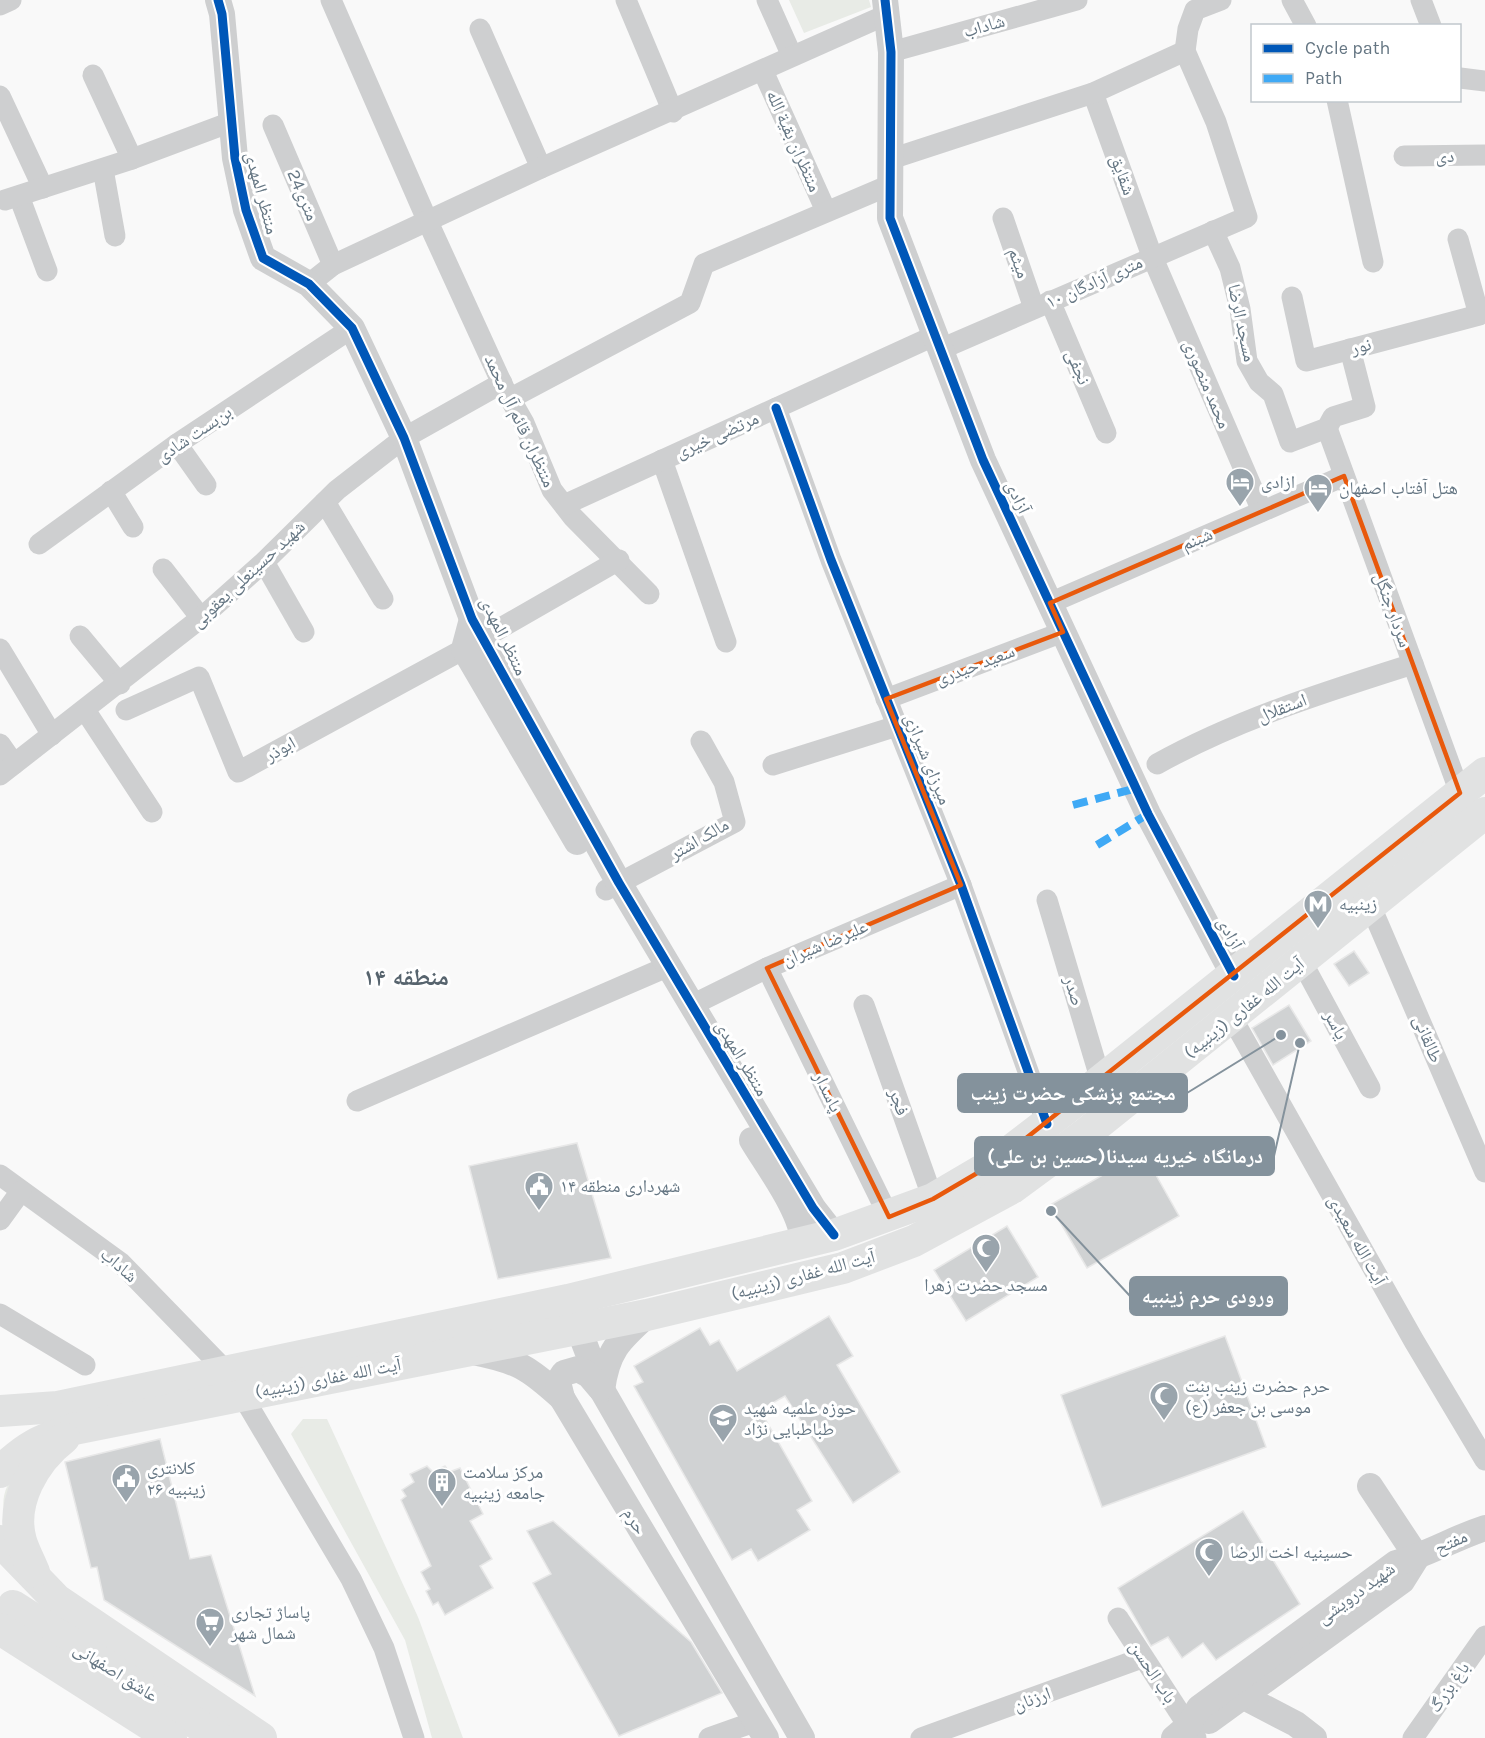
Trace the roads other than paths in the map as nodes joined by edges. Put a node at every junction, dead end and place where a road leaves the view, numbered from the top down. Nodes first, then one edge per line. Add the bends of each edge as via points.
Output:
1 (11, 0) edge
2 (218, 0) edge
3 (331, 0) edge
4 (626, 0) edge
5 (767, 0) edge
6 (1077, 0) edge
7 (1292, 0) edge
8 (1421, 0) edge
9 (1214, 1) edge
10 (0, 5) edge
11 (887, 7) edge
12 (1305, 24) edge
13 (1430, 24) edge
14 (480, 29) dead end
15 (1185, 51) junction
16 (891, 52) junction
17 (792, 56) junction
18 (763, 71) junction
19 (93, 75) dead end
20 (1461, 78) edge
21 (1485, 81) edge
22 (1093, 93) junction
23 (0, 96) edge
24 (1337, 102) edge
25 (673, 112) junction
26 (231, 122) junction
27 (273, 125) dead end
28 (1485, 155) edge
29 (1404, 156) dead end
30 (132, 159) junction
31 (891, 159) junction
32 (541, 168) junction
33 (103, 169) junction
34 (890, 184) junction
35 (43, 188) junction
36 (826, 210) junction
37 (1003, 218) dead end
38 (428, 222) junction
39 (1213, 231) junction
40 (115, 236) dead end
41 (1458, 239) dead end
42 (1152, 256) junction
43 (1373, 262) dead end
44 (333, 265) junction
45 (46, 271) dead end
46 (309, 284) junction
47 (1292, 297) dead end
48 (1042, 304) junction
49 (352, 328) junction
50 (939, 342) junction
51 (1350, 349) junction
52 (506, 391) junction
53 (776, 408) junction
54 (1327, 428) junction
55 (1106, 433) dead end
56 (404, 438) junction
57 (177, 444) junction
58 (662, 460) junction
59 (1344, 476) junction
60 (206, 485) dead end
61 (111, 490) junction
62 (325, 502) junction
63 (564, 505) junction
64 (1262, 511) junction
65 (133, 527) dead end
66 (39, 544) dead end
67 (619, 560) junction
68 (264, 562) junction
69 (163, 569) dead end
70 (649, 594) dead end
71 (383, 599) dead end
72 (1050, 603) junction
73 (201, 618) junction
74 (304, 632) dead end
75 (1063, 632) junction
76 (473, 635) junction
77 (80, 636) dead end
78 (726, 642) dead end
79 (0, 649) edge
80 (1413, 664) junction
81 (120, 684) junction
82 (886, 699) junction
83 (85, 710) junction
84 (126, 710) dead end
85 (897, 726) junction
86 (52, 735) junction
87 (701, 741) dead end
88 (0, 744) edge
89 (1157, 764) dead end
90 (773, 765) dead end
91 (7, 770) edge
92 (1485, 773) edge
93 (1460, 793) junction
94 (152, 812) dead end
95 (1484, 818) edge
96 (1381, 857) junction
97 (1401, 882) junction
98 (961, 885) junction
99 (613, 887) junction
100 (1337, 894) junction
101 (1047, 900) dead end
102 (1364, 913) junction
103 (1302, 962) junction
104 (767, 968) junction
105 (661, 970) junction
106 (1234, 976) junction
107 (692, 1005) junction
108 (864, 1005) dead end
109 (1232, 1018) junction
110 (1101, 1081) junction
111 (1370, 1088) dead end
112 (357, 1101) dead end
113 (1047, 1124) junction
114 (1485, 1172) edge
115 (0, 1175) edge
116 (21, 1191) junction
117 (933, 1199) junction
118 (889, 1216) junction
119 (0, 1220) edge
120 (804, 1222) junction
121 (568, 1300) junction
122 (0, 1314) edge
123 (647, 1315) junction
124 (578, 1329) junction
125 (466, 1351) junction
126 (85, 1365) dead end
127 (225, 1370) junction
128 (602, 1390) junction
129 (242, 1395) junction
130 (562, 1398) junction
131 (0, 1411) edge
132 (74, 1430) junction
133 (7, 1458) edge
134 (1485, 1461) edge
135 (1370, 1486) dead end
136 (1485, 1528) edge
137 (0, 1541) edge
138 (1417, 1557) junction
139 (0, 1573) edge
140 (47, 1590) junction
141 (6, 1618) edge
142 (1118, 1618) dead end
143 (1485, 1636) edge
144 (6, 1654) edge
145 (1143, 1658) junction
146 (1273, 1676) junction
147 (1244, 1697) junction
148 (762, 1730) edge
149 (1305, 1731) edge
150 (1186, 1734) edge
151 (142, 1738) edge
152 (171, 1738) edge
153 (219, 1738) edge
154 (261, 1738) edge
155 (414, 1738) edge
156 (709, 1738) edge
157 (802, 1738) edge
158 (921, 1738) edge
159 (1413, 1738) edge

1 - 10 street
2 - 26 street, منتظر المهدی
3 - 38 street, منتظران قائم آل محمد
4 - 25 street
5 - 17 street
6 - 16 street, شاداب
7 - 12 street
8 - 13 street
9 - 15 street via 1195,10
11 - 16 street, آزادی
11 - 17 street
14 - 32 street
15 - 22 street
15 - 39 street, ۱۰ متری آزادگان via 1216,122 1247,217
16 - 31 street, آزادی
17 - 18 street
18 - 25 street
18 - 36 street, منتظران بقیة الله
19 - 30 street
20 - 21 street
22 - 31 street
22 - 42 street, شقایق
23 - 35 street
24 - 43 street
25 - 32 street
26 - 30 street
26 - 46 street, منتظر المهدی via 246,210 264,258
27 - 44 street, 24متری
28 - 29 street, دی
30 - 33 street
31 - 34 street, آزادی
32 - 38 street
33 - 35 street
33 - 40 street
34 - 36 street, شهید حسینعلی یعقوبی
34 - 50 street, آزادی via 890,218
35 - 45 street via 12,198
36 - 52 street, شهید حسینعلی یعقوبی via 704,264 690,303
37 - 48 street, میثم
38 - 44 street
38 - 52 street, منتظران قائم آل محمد
39 - 42 street, ۱۰ متری آزادگان
39 - 54 street, مسجد الرضا via 1230,268 1247,361 1259,382 1273,394 1290,442
41 - 51 street, نور via 1479,315
42 - 48 street, ۱۰ متری آزادگان
42 - 64 street, محمد منصوری
44 - 46 street
46 - 49 street, منتظر المهدی
47 - 51 street, نور via 1306,361
48 - 50 street, ۱۰ متری آزادگان
48 - 55 street, نجفی
49 - 56 street, منتظر المهدی
49 - 57 street, بن‌بست شادی
50 - 53 street, مرتضی خیری
50 - 72 street, آزادی via 983,460
51 - 54 street, مسجد الرضا via 1365,407 1333,417
52 - 56 street, شهید حسینعلی یعقوبی
52 - 63 street, منتظران قائم آل محمد via 552,490
53 - 58 street, مرتضی خیری
53 - 82 street, میرزای شیرازی
54 - 59 street, سردار جنگل
56 - 62 street, شهید حسینعلی یعقوبی
56 - 76 street, منتظر المهدی via 463,588
57 - 60 street
57 - 61 street, بن‌بست شادی
58 - 63 street, مرتضی خیری
58 - 78 street
59 - 64 street, شبنم
59 - 80 street, سردار جنگل
61 - 65 street
61 - 66 street, بن‌بست شادی
62 - 68 street, شهید حسینعلی یعقوبی
62 - 71 street
63 - 67 street, منتظران قائم آل محمد
64 - 72 street, شبنم
67 - 70 street, منتظران قائم آل محمد
67 - 76 street
68 - 73 street, شهید حسینعلی یعقوبی
68 - 74 street
69 - 73 street
72 - 75 street, آزادی
73 - 81 street, شهید حسینعلی یعقوبی
75 - 82 street, سعید حیدری
75 - 106 street, آزادی via 1148,814
76 - 84 street, ابوذر via 238,772 199,676
76 - 99 street, منتظر المهدی
77 - 81 street
79 - 86 street
80 - 89 street, استقلال via 1317,694 1204,737
80 - 93 street, سردار جنگل
81 - 83 street, شهید حسینعلی یعقوبی
82 - 85 street, میرزای شیرازی
83 - 86 street, شهید حسینعلی یعقوبی
83 - 94 street
85 - 90 street
85 - 98 street, میرزای شیرازی
86 - 91 street, شهید حسینعلی یعقوبی
87 - 99 street, مالک اشتر via 724,782 735,822
88 - 91 street
92 - 93 main road, آیت الله غفاری (زینبیه)
93 - 96 main road, آیت الله غفاری (زینبیه)
95 - 97 main road, آیت الله غفاری (زینبیه)
96 - 97 main road
96 - 100 main road, آیت الله غفاری (زینبیه)
97 - 102 main road, آیت الله غفاری (زینبیه)
98 - 104 street, علیرضا شیران
98 - 113 street, میرزای شیرازی
99 - 105 street, منتظر المهدی
100 - 102 main road
100 - 106 main road, آیت الله غفاری (زینبیه)
101 - 110 street, صدر
102 - 103 main road, آیت الله غفاری (زینبیه)
102 - 114 street, طالقانی
103 - 109 main road, آیت الله غفاری (زینبیه)
103 - 111 street, یاسر
104 - 107 street, علیرضا شیران
104 - 118 street, پاسدار
105 - 107 street, منتظر المهدی
105 - 112 street
105 - 120 street
106 - 110 main road, آیت الله غفاری (زینبیه)
107 - 120 street, منتظر المهدی
108 - 117 street, فجر
109 - 123 main road, آیت الله غفاری (زینبیه) via 1012,1188 914,1241 843,1268
109 - 134 street, آیت الله سعیدی
110 - 113 main road, آیت الله غفاری (زینبیه)
113 - 117 main road, آیت الله غفاری (زینبیه) via 996,1162
115 - 116 street, شاداب
116 - 119 street
116 - 127 street, شاداب via 121,1263
117 - 118 main road, آیت الله غفاری (زینبیه)
118 - 120 main road, آیت الله غفاری (زینبیه) via 834,1235
120 - 121 main road, آیت الله غفاری (زینبیه)
121 - 124 street
121 - 127 main road, آیت الله غفاری (زینبیه)
122 - 126 street
123 - 124 main road, آیت الله غفاری (زینبیه)
123 - 128 street via 617,1342 605,1366
124 - 125 main road, آیت الله غفاری (زینبیه)
124 - 128 street
125 - 129 main road, آیت الله غفاری (زینبیه)
125 - 130 street, حرم via 512,1360
127 - 131 main road, آیت الله غفاری (زینبیه) via 58,1407
128 - 130 street via 578,1368 564,1373 558,1382
128 - 157 street, حرم
129 - 132 main road, آیت الله غفاری (زینبیه)
129 - 155 street via 351,1579 384,1648
130 - 148 street, حرم
132 - 133 main road, آیت الله غفاری (زینبیه) via 37,1441
132 - 140 main road via 42,1459 21,1498 20,1540
135 - 138 street
136 - 138 street, مفتح
137 - 140 main road
138 - 146 street, شهید درویشی via 1402,1581
138 - 150 street, شهید درویشی via 1396,1563 1199,1708
139 - 140 main road
140 - 154 main road
141 - 152 main road, عاشق اصفهانی
141 - 153 main road, عاشق اصفهانی
142 - 145 street, باب الحسن
143 - 159 street, باغ بزرگ
144 - 151 main road
145 - 150 street, باب الحسن
145 - 158 street, ارزنان
146 - 147 street, شهید درویشی
146 - 149 street
147 - 149 street
147 - 150 street, شهید درویشی
148 - 156 street

